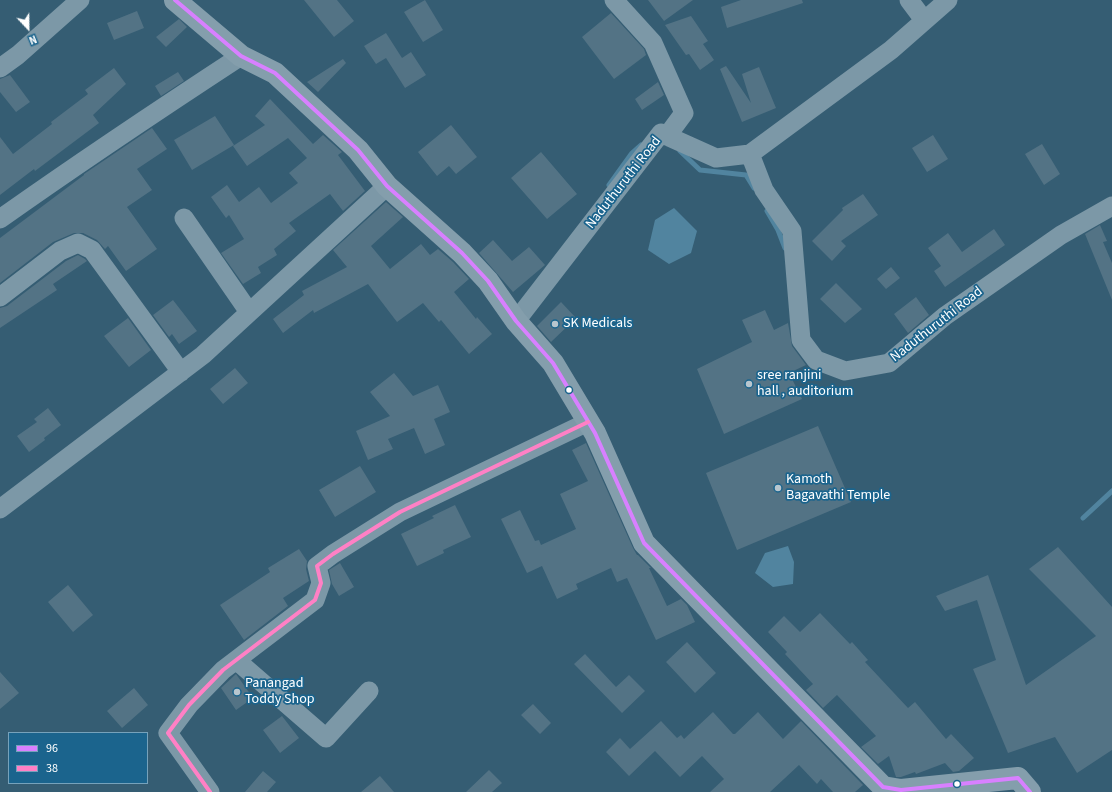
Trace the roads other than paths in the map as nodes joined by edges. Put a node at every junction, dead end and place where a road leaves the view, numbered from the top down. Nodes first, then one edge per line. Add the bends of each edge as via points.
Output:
1 (80, 0) edge
2 (175, 0) edge
3 (614, 0) edge
4 (909, 0) edge
5 (948, 0) edge
6 (924, 20) junction
7 (241, 56) junction
8 (0, 68) edge
9 (667, 136) junction
10 (750, 154) junction
11 (387, 186) junction
12 (1112, 206) edge
13 (2, 213) edge
14 (184, 218) dead end
15 (0, 297) edge
16 (249, 312) junction
17 (516, 320) junction
18 (181, 372) junction
19 (588, 422) junction
20 (0, 509) edge
21 (236, 660) junction
22 (369, 692) dead end
23 (900, 791) edge
24 (210, 792) edge
25 (1030, 792) edge

1 - 8 street
2 - 7 main road
3 - 9 street via 653,43 682,116
4 - 6 street
5 - 6 street
6 - 10 street via 891,50
7 - 11 main road via 275,73 358,150
7 - 13 street
9 - 10 street, Naduthuruthi Road via 716,158
9 - 17 street, Naduthuruthi Road via 661,133
10 - 12 street, Naduthuruthi Road via 764,190 792,231 801,340 816,360 845,371 889,363 945,316 1061,235
11 - 16 street
11 - 17 main road via 462,253 488,281
14 - 16 street
15 - 18 street via 60,251 78,243 92,250
16 - 18 street
17 - 19 main road via 553,363
18 - 20 street
19 - 21 street via 400,512 333,554 317,566 321,583 315,600
19 - 23 main road via 644,543 883,787
21 - 22 street via 326,738
21 - 24 street via 189,705 168,733
23 - 25 main road via 1018,778

